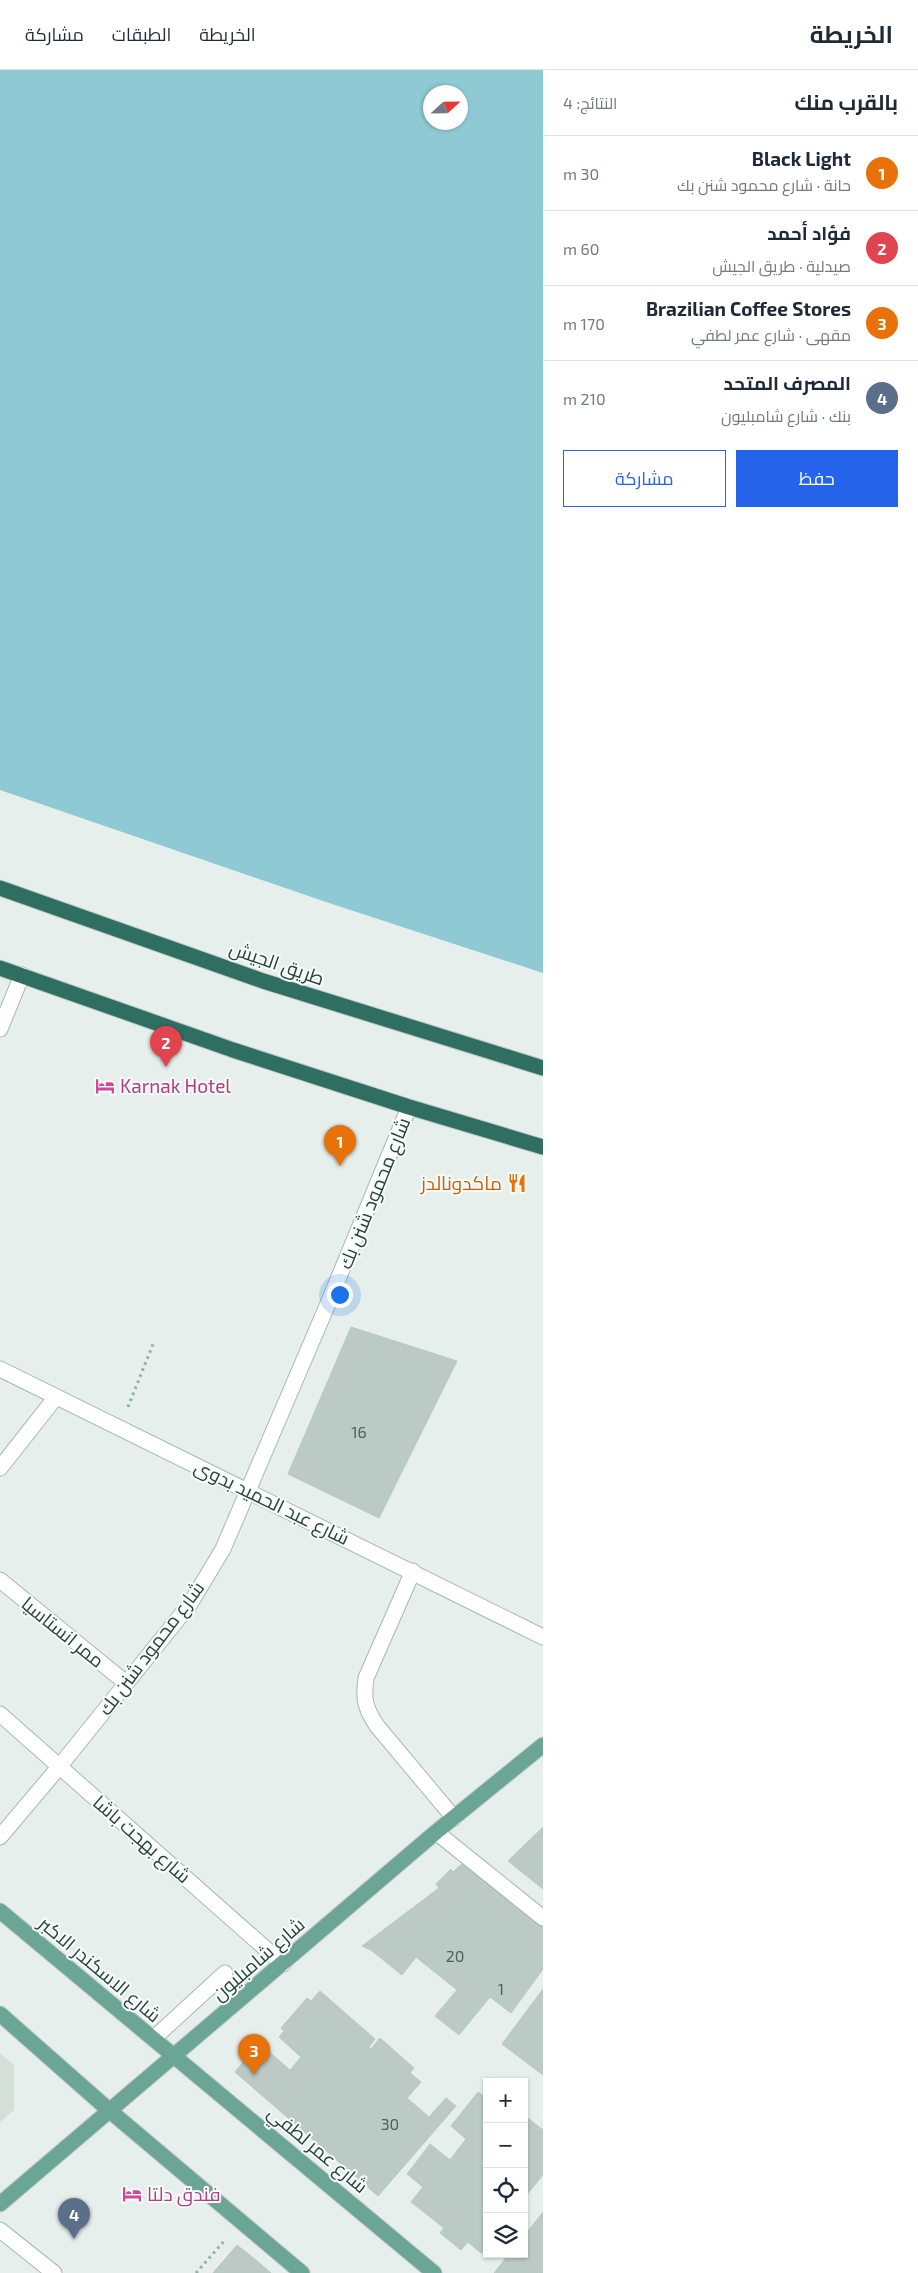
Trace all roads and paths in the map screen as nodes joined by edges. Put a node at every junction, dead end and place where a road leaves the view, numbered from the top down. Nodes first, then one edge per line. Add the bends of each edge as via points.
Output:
1 (0, 888) edge
2 (0, 968) edge
3 (22, 975) junction
4 (0, 1029) edge
5 (543, 1068) edge
6 (409, 1107) junction
7 (543, 1148) edge
8 (153, 1344) dead end
9 (0, 1369) edge
10 (56, 1397) junction
11 (120, 1428) junction
12 (0, 1468) edge
13 (249, 1491) junction
14 (413, 1571) junction
15 (0, 1580) edge
16 (543, 1637) edge
17 (126, 1683) junction
18 (0, 1714) edge
19 (543, 1745) edge
20 (59, 1767) junction
21 (454, 1818) junction
22 (436, 1832) junction
23 (0, 1837) edge
24 (0, 1912) edge
25 (543, 1918) edge
26 (284, 1964) junction
27 (225, 1973) dead end
28 (0, 2014) edge
29 (153, 2039) junction
30 (175, 2056) junction
31 (110, 2111) junction
32 (0, 2204) edge
33 (241, 2221) junction
34 (0, 2230) edge
35 (54, 2273) edge
36 (196, 2273) edge
37 (302, 2273) edge
38 (434, 2273) edge

1 - 5 highway, طريق الجيش via 263,981
2 - 3 highway
3 - 4 street
3 - 6 highway via 233,1050
6 - 7 highway
6 - 13 street, شارع محمود شنن بك
8 - 11 path
9 - 10 street, شارع عبد الحميد بدوى
10 - 11 street, شارع عبد الحميد بدوى
10 - 12 street
11 - 13 street, شارع عبد الحميد بدوى
13 - 14 street, شارع عبد الحميد بدوى
13 - 17 street, شارع محمود شنن بك via 223,1549 190,1604
14 - 16 street, شارع عبد الحميد بدوى
14 - 21 street via 366,1678 364,1693 367,1711 377,1726
15 - 17 street, ممر انستاسيا
17 - 20 street, شارع محمود شنن بك
18 - 20 street, شارع بهجت باشا
19 - 21 main road, شارع شامبليون
20 - 23 street, شارع محمود شنن بك
20 - 26 street, شارع بهجت باشا
21 - 22 main road, شارع شامبليون
22 - 25 street
22 - 26 main road, شارع شامبليون
24 - 29 main road, شارع الاسكندر الاكبر
26 - 30 main road, شارع شامبليون
27 - 29 street
28 - 31 main road
29 - 30 main road, شارع الاسكندر الاكبر
30 - 31 main road, شارع شامبليون
30 - 38 main road, شارع عمر لطفي
31 - 32 main road, شارع شامبليون
31 - 33 main road
33 - 36 path
33 - 37 main road
34 - 35 street

